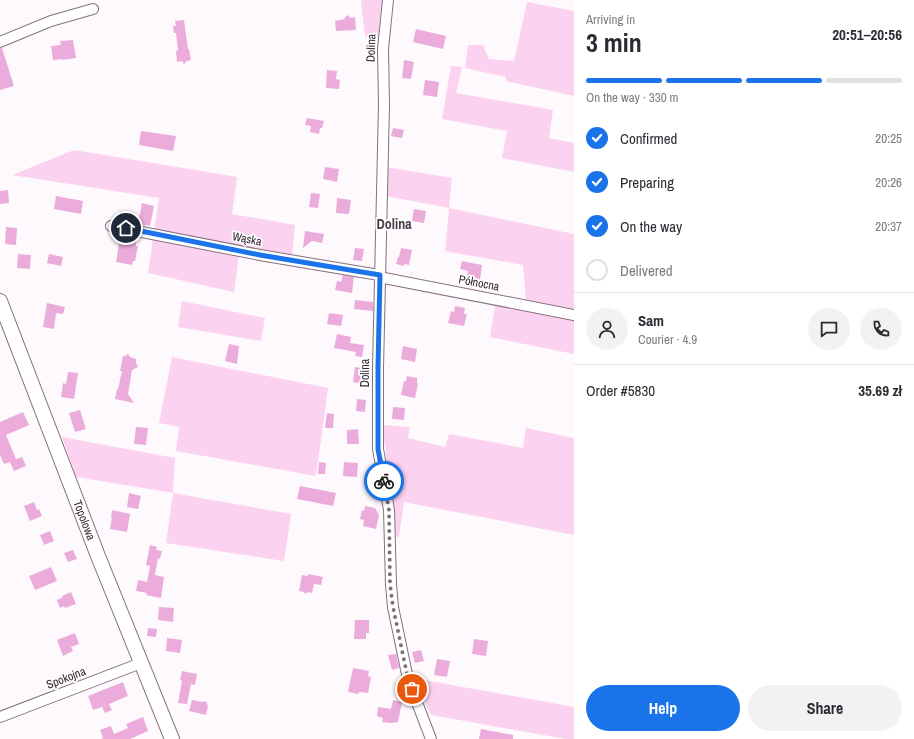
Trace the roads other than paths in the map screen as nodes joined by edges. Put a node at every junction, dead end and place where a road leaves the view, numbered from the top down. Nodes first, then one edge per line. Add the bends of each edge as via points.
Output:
1 (388, 0) edge
2 (93, 8) dead end
3 (0, 42) edge
4 (111, 226) dead end
5 (379, 276) junction
6 (0, 301) edge
7 (574, 315) edge
8 (141, 663) junction
9 (0, 718) edge
10 (172, 739) edge
11 (431, 739) edge

1 - 5 street, Dolina via 383,49
2 - 3 street via 51,21
4 - 5 street, Wąska
5 - 7 street, Północna
5 - 11 street, Dolina via 378,449 389,510 390,584 408,679
6 - 8 street, Topolowa
8 - 9 street, Spokojna
8 - 10 street, Topolowa

